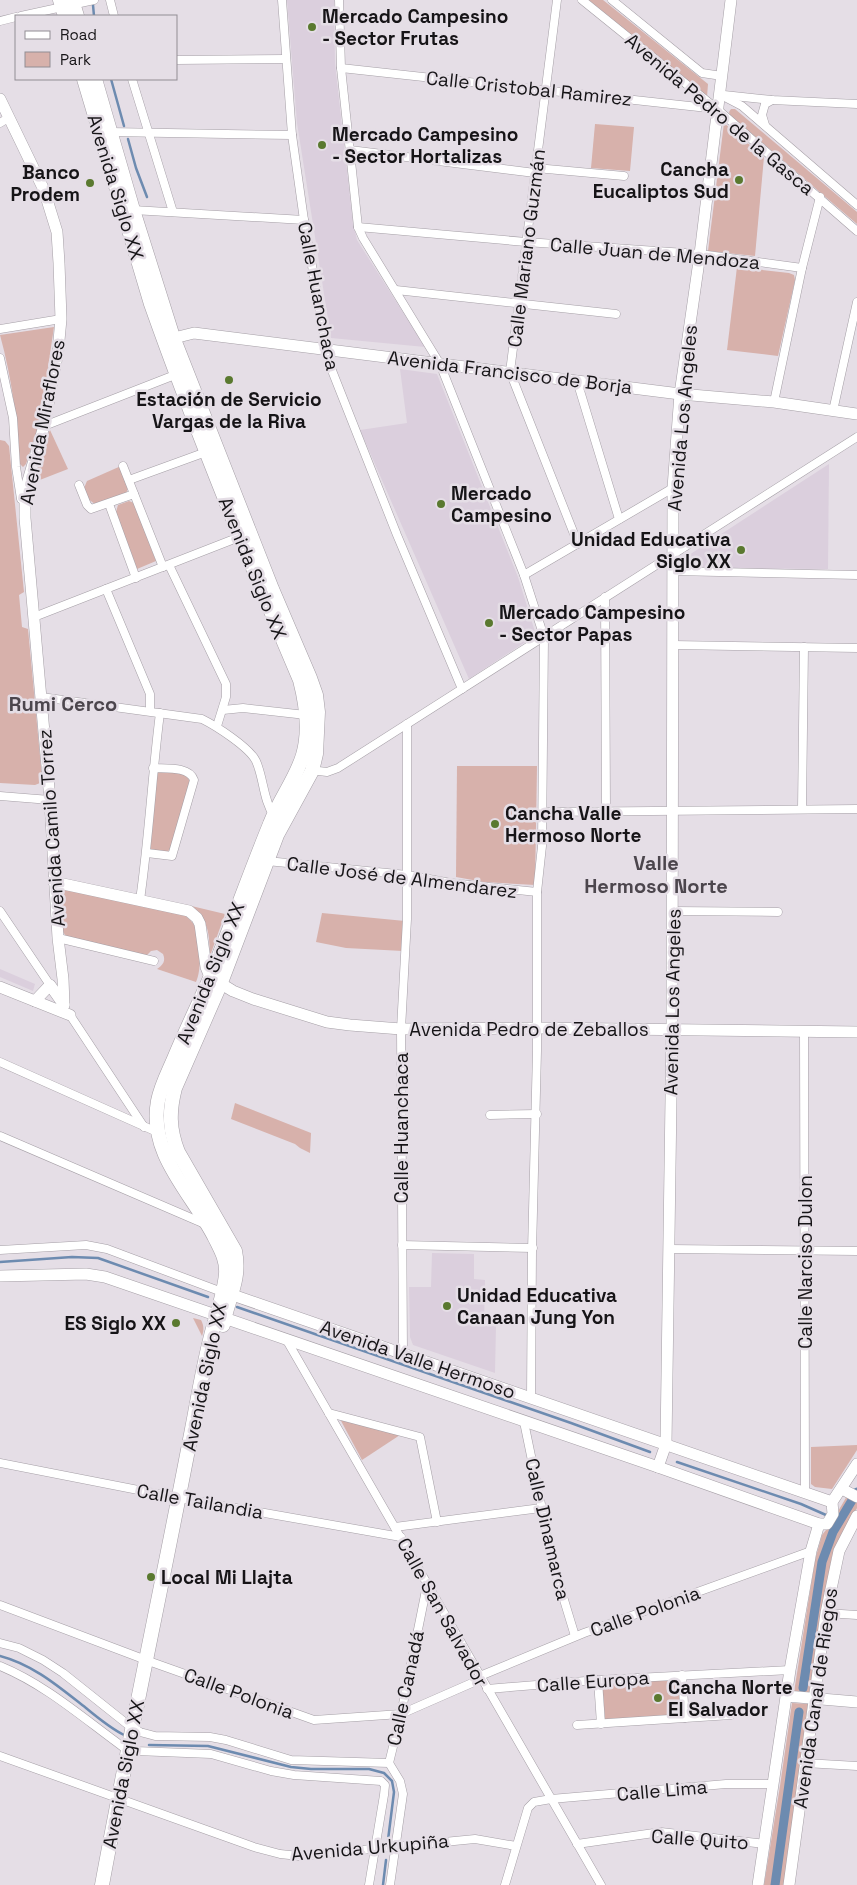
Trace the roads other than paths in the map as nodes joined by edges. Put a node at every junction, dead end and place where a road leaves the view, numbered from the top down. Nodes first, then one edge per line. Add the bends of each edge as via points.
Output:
1 (94, 0) edge
2 (110, 0) edge
3 (282, 0) edge
4 (339, 0) edge
5 (556, 0) edge
6 (582, 0) edge
7 (612, 0) edge
8 (731, 0) edge
9 (68, 7) edge
10 (26, 15) edge
11 (114, 15) edge
12 (15, 17) edge
13 (0, 21) edge
14 (286, 59) junction
15 (178, 60) edge
16 (341, 68) junction
17 (722, 76) junction
18 (84, 80) edge
19 (95, 80) edge
20 (132, 80) edge
21 (545, 90) junction
22 (719, 94) junction
23 (0, 99) edge
24 (772, 100) junction
25 (857, 104) edge
26 (717, 109) junction
27 (4, 120) edge
28 (765, 126) junction
29 (105, 132) junction
30 (149, 132) junction
31 (292, 135) junction
32 (350, 150) junction
33 (535, 170) junction
34 (624, 176) dead end
35 (820, 197) junction
36 (857, 205) edge
37 (133, 210) junction
38 (173, 212) junction
39 (304, 220) junction
40 (358, 227) junction
41 (857, 231) edge
42 (526, 242) junction
43 (700, 254) junction
44 (802, 268) junction
45 (396, 290) junction
46 (857, 302) edge
47 (519, 303) junction
48 (616, 314) dead end
49 (61, 319) junction
50 (0, 329) edge
51 (169, 339) junction
52 (327, 349) junction
53 (0, 358) edge
54 (440, 364) junction
55 (182, 372) junction
56 (510, 372) junction
57 (577, 381) junction
58 (6, 385) junction
59 (680, 394) junction
60 (0, 395) edge
61 (774, 402) junction
62 (833, 411) junction
63 (857, 414) edge
64 (44, 426) junction
65 (857, 437) edge
66 (206, 452) junction
67 (123, 466) dead end
68 (129, 480) junction
69 (79, 485) dead end
70 (673, 488) junction
71 (134, 494) junction
72 (109, 504) junction
73 (25, 518) junction
74 (619, 519) junction
75 (245, 535) junction
76 (578, 544) junction
77 (672, 555) junction
78 (166, 566) junction
79 (672, 571) junction
80 (524, 575) junction
81 (857, 575) edge
82 (136, 578) junction
83 (106, 589) junction
84 (605, 597) junction
85 (34, 617) junction
86 (544, 637) junction
87 (673, 645) junction
88 (804, 647) junction
89 (857, 648) edge
90 (462, 689) junction
91 (41, 697) junction
92 (223, 710) junction
93 (150, 711) junction
94 (160, 713) junction
95 (306, 715) junction
96 (407, 724) junction
97 (217, 726) junction
98 (153, 768) junction
99 (305, 769) junction
100 (0, 796) edge
101 (50, 800) junction
102 (802, 809) junction
103 (857, 809) edge
104 (674, 810) junction
105 (606, 811) junction
106 (542, 812) junction
107 (278, 819) junction
108 (147, 853) junction
109 (267, 861) junction
110 (407, 875) junction
111 (54, 882) junction
112 (537, 892) junction
113 (140, 900) junction
114 (0, 911) edge
115 (673, 912) junction
116 (778, 912) dead end
117 (58, 938) junction
118 (154, 961) dead end
119 (215, 981) junction
120 (50, 985) junction
121 (0, 986) edge
122 (35, 1001) junction
123 (64, 1005) junction
124 (70, 1016) junction
125 (536, 1028) junction
126 (401, 1029) junction
127 (672, 1030) junction
128 (804, 1032) junction
129 (857, 1032) edge
130 (0, 1062) edge
131 (536, 1114) junction
132 (490, 1115) dead end
133 (144, 1126) junction
134 (164, 1132) junction
135 (0, 1136) edge
136 (209, 1226) junction
137 (402, 1245) junction
138 (533, 1248) junction
139 (669, 1249) junction
140 (0, 1250) edge
141 (806, 1251) junction
142 (857, 1251) edge
143 (0, 1276) edge
144 (228, 1293) junction
145 (220, 1316) junction
146 (286, 1338) junction
147 (403, 1353) junction
148 (531, 1398) junction
149 (329, 1413) junction
150 (524, 1422) junction
151 (666, 1444) junction
152 (0, 1463) edge
153 (658, 1466) junction
154 (855, 1471) edge
155 (805, 1492) junction
156 (850, 1493) edge
157 (182, 1499) junction
158 (832, 1502) junction
159 (541, 1508) junction
160 (857, 1516) edge
161 (437, 1522) junction
162 (819, 1524) junction
163 (395, 1527) junction
164 (401, 1536) junction
165 (811, 1551) junction
166 (427, 1585) junction
167 (0, 1605) edge
168 (826, 1613) junction
169 (857, 1615) edge
170 (575, 1636) junction
171 (0, 1644) edge
172 (149, 1661) junction
173 (0, 1666) edge
174 (790, 1670) junction
175 (682, 1675) junction
176 (480, 1677) junction
177 (598, 1680) junction
178 (486, 1689) junction
179 (786, 1696) junction
180 (814, 1699) junction
181 (857, 1702) edge
182 (401, 1714) junction
183 (731, 1715) dead end
184 (685, 1718) junction
185 (601, 1724) junction
186 (577, 1725) dead end
187 (136, 1730) junction
188 (132, 1750) junction
189 (0, 1756) edge
190 (389, 1762) junction
191 (805, 1763) junction
192 (857, 1766) edge
193 (774, 1784) junction
194 (551, 1799) junction
195 (122, 1800) junction
196 (576, 1844) junction
197 (765, 1844) junction
198 (395, 1846) junction
199 (516, 1846) junction
200 (376, 1849) junction
201 (102, 1885) edge
202 (111, 1885) edge
203 (369, 1885) edge
204 (390, 1885) edge
205 (505, 1885) edge
206 (601, 1885) edge
207 (758, 1885) edge
208 (789, 1885) edge

1 - 9 street
2 - 11 street
3 - 14 street, Calle Huanchaca
4 - 16 street
5 - 21 street, Calle Mariano Guzmán
6 - 26 street, Avenida Pedro de la Gasca
7 - 17 street, Avenida Pedro de la Gasca via 702,73
8 - 17 street, Avenida Los Angeles
9 - 10 street
12 - 13 street
14 - 15 street
14 - 31 street, Calle Huanchaca
16 - 21 street, Calle Cristobal Ramirez
16 - 32 street
17 - 22 street, Avenida Los Angeles
18 - 29 highway, Avenida Siglo XX
19 - 29 highway, Avenida Siglo XX
20 - 30 street
21 - 26 street, Calle Cristobal Ramirez
21 - 33 street, Calle Mariano Guzmán
22 - 24 street
22 - 26 street, Avenida Los Angeles
22 - 28 street, Avenida Pedro de la Gasca via 742,106
23 - 27 street, Avenida Miraflores
24 - 25 street
24 - 28 street via 765,104 762,114
26 - 35 street, Avenida Pedro de la Gasca
26 - 43 street, Avenida Los Angeles
27 - 49 street, Avenida Miraflores via 44,190 57,232
28 - 36 street, Avenida Pedro de la Gasca
29 - 30 street
29 - 37 highway, Avenida Siglo XX
29 - 51 highway, Avenida Siglo XX via 151,304
30 - 31 street
30 - 38 street
31 - 39 street, Calle Huanchaca
32 - 33 street
32 - 40 street
33 - 34 street
33 - 42 street, Calle Mariano Guzmán
35 - 41 street, Avenida Pedro de la Gasca
35 - 44 street
37 - 38 street
37 - 51 highway, Avenida Siglo XX
38 - 39 street
39 - 52 street, Calle Huanchaca
40 - 42 street, Calle Juan de Mendoza
40 - 45 street
42 - 43 street, Calle Juan de Mendoza
42 - 47 street, Calle Mariano Guzmán
43 - 44 street, Calle Juan de Mendoza
43 - 59 street, Avenida Los Angeles
44 - 61 street
45 - 47 street
45 - 54 street
46 - 62 street
47 - 48 street
47 - 56 street, Calle Mariano Guzmán
49 - 50 street
49 - 64 street, Avenida Miraflores
51 - 52 street, Avenida Francisco de Borja via 194,333
51 - 55 highway, Avenida Siglo XX
52 - 54 street, Avenida Francisco de Borja
52 - 90 street, Calle Huanchaca via 328,363
53 - 58 street, Avenida Camilo Torrez
54 - 56 street, Avenida Francisco de Borja
54 - 80 street
55 - 64 street
55 - 66 highway, Avenida Siglo XX
55 - 75 highway, Avenida Siglo XX
56 - 57 street, Avenida Francisco de Borja
56 - 76 street, Calle Mariano Guzmán
57 - 59 street, Avenida Francisco de Borja
57 - 74 street
58 - 60 street
58 - 73 street, Avenida Camilo Torrez
59 - 61 street, Avenida Francisco de Borja
59 - 70 street, Avenida Los Angeles
61 - 62 street, Avenida Francisco de Borja
62 - 63 street, Avenida Francisco de Borja
64 - 73 street, Avenida Miraflores via 25,491
65 - 77 street
66 - 68 street
66 - 75 highway, Avenida Siglo XX
67 - 68 street
68 - 71 street
69 - 72 street via 89,508
70 - 74 street
70 - 77 street, Avenida Los Angeles
71 - 72 street
71 - 78 street
72 - 82 street
73 - 85 street, Avenida Camilo Torrez
74 - 76 street
75 - 78 street
75 - 95 highway, Avenida Siglo XX via 300,680
75 - 99 highway, Avenida Siglo XX via 272,589 316,695 316,754
76 - 80 street
77 - 79 street, Avenida Los Angeles
77 - 84 street
78 - 82 street
78 - 92 street via 226,684
79 - 81 street
79 - 87 street, Avenida Los Angeles
80 - 86 street
82 - 83 street
83 - 85 street
83 - 93 street via 150,694
84 - 86 street
84 - 105 street
85 - 91 street, Avenida Camilo Torrez
86 - 90 street
86 - 106 street
87 - 88 street
87 - 104 street, Avenida Los Angeles
88 - 89 street
88 - 102 street
90 - 96 street
91 - 93 street
91 - 101 street, Avenida Camilo Torrez
92 - 95 street via 243,708
92 - 97 street
93 - 94 street
94 - 97 street via 202,719
94 - 98 street
95 - 99 highway, Avenida Siglo XX
96 - 99 street via 338,768 327,772
96 - 110 street, Calle Huanchaca
97 - 107 street via 251,753 268,804
98 - 108 street
98 - 108 street via 184,770 194,780 172,856
99 - 107 highway, Avenida Siglo XX
100 - 101 street
101 - 111 street, Avenida Camilo Torrez
102 - 103 street
102 - 104 street
104 - 105 street
104 - 115 street, Avenida Los Angeles
105 - 106 street
106 - 112 street
107 - 109 highway, Avenida Siglo XX via 277,835
107 - 119 highway, Avenida Siglo XX
108 - 113 street
109 - 110 street, Calle José de Almendarez
109 - 119 highway, Avenida Siglo XX
110 - 112 street, Calle José de Almendarez
110 - 126 street, Calle Huanchaca
111 - 113 street
111 - 117 street, Avenida Camilo Torrez
112 - 125 street
113 - 119 street via 189,911 197,918 202,931 206,967
114 - 120 street
115 - 116 street
115 - 127 street, Avenida Los Angeles
117 - 118 street
117 - 123 street, Avenida Camilo Torrez
119 - 126 street, Avenida Pedro de Zeballos via 253,999 328,1022
119 - 134 highway, Avenida Siglo XX via 175,1088
120 - 122 street
120 - 123 street
121 - 122 street
122 - 124 street
123 - 124 street, Avenida Camilo Torrez
124 - 133 street, Avenida Camilo Torrez
125 - 126 street, Avenida Pedro de Zeballos
125 - 127 street, Avenida Pedro de Zeballos
125 - 131 street
126 - 137 street, Calle Huanchaca
127 - 128 street, Avenida Pedro de Zeballos
127 - 139 street, Avenida Los Angeles
128 - 129 street, Avenida Pedro de Zeballos
128 - 141 street, Calle Narciso Dulon
130 - 133 street
131 - 132 street
131 - 138 street
133 - 134 street
134 - 136 highway, Avenida Siglo XX via 164,1154
134 - 144 highway, Avenida Siglo XX via 235,1251 238,1264
135 - 136 street
136 - 144 highway, Avenida Siglo XX via 226,1263
137 - 138 street
137 - 147 street, Calle Huanchaca
138 - 148 street
139 - 141 street
139 - 151 street, Avenida Los Angeles
140 - 144 street, Avenida Valle Hermoso via 86,1245 107,1249
141 - 142 street
141 - 155 street, Calle Narciso Dulon
143 - 145 street, Avenida Valle Hermoso via 86,1274 105,1277
144 - 145 highway, Avenida Siglo XX
144 - 147 street, Avenida Valle Hermoso
145 - 146 street, Avenida Valle Hermoso
145 - 157 highway, Avenida Siglo XX
146 - 149 street, Calle San Salvador
146 - 150 street, Avenida Valle Hermoso
147 - 148 street, Avenida Valle Hermoso
148 - 151 street, Avenida Valle Hermoso
149 - 161 street via 420,1437
149 - 163 street, Calle San Salvador
150 - 153 street, Avenida Valle Hermoso
150 - 159 street, Calle Dinamarca
151 - 153 street, Avenida Los Angeles
151 - 155 street, Avenida Valle Hermoso
152 - 157 street, Calle Tailandia
153 - 162 street, Avenida Valle Hermoso
154 - 156 street, Avenida Canal de Riegos
155 - 158 street, Avenida Valle Hermoso
156 - 158 street, Avenida Canal de Riegos
157 - 164 street, Calle Tailandia
157 - 172 highway, Avenida Siglo XX
158 - 162 street, Avenida Canal de Riegos via 834,1508 830,1519 827,1524
159 - 161 street
159 - 170 street, Calle Dinamarca via 554,1567
160 - 168 street, Avenida Canal de Riegos via 838,1551
161 - 163 street
162 - 165 street, Avenida Canal de Riegos
163 - 164 street, Calle San Salvador
164 - 166 street, Calle San Salvador
165 - 170 street, Calle Polonia
165 - 174 street, Avenida Canal de Riegos
166 - 176 street, Calle San Salvador
166 - 182 street, Calle Canadá
167 - 172 street, Calle Polonia
168 - 169 street
168 - 180 street, Avenida Canal de Riegos
170 - 176 street, Calle Polonia
171 - 187 street via 19,1648 43,1660
172 - 182 street, Calle Polonia via 314,1720
172 - 187 highway, Avenida Siglo XX
173 - 188 street via 40,1686
174 - 175 street, Calle Europa
174 - 179 street, Avenida Canal de Riegos
175 - 177 street, Calle Europa
175 - 184 street
176 - 178 street, Calle San Salvador
176 - 182 street, Calle Polonia
177 - 178 street, Calle Europa
177 - 185 street
178 - 194 street, Calle San Salvador
179 - 180 street
179 - 193 street, Avenida Canal de Riegos
180 - 181 street
180 - 191 street, Avenida Canal de Riegos
182 - 190 street, Calle Canadá
183 - 184 street
184 - 185 street
185 - 186 street
187 - 188 highway, Avenida Siglo XX
187 - 190 street via 155,1736 226,1740 291,1760
188 - 195 highway, Avenida Siglo XX
188 - 200 street via 211,1754 294,1775 381,1781 385,1785
189 - 195 street, Avenida Urkupiña
190 - 198 street via 403,1794
191 - 192 street
191 - 208 street, Avenida Canal de Riegos
193 - 194 street, Calle Lima via 726,1784
193 - 197 street, Avenida Canal de Riegos
194 - 196 street, Calle San Salvador
194 - 199 street, Calle Lima via 534,1802 528,1808
195 - 200 street, Avenida Urkupiña via 280,1854 299,1856
195 - 201 highway, Avenida Siglo XX
195 - 202 highway, Avenida Siglo XX
196 - 197 street, Calle Quito via 661,1832
196 - 206 street, Calle San Salvador
197 - 207 street, Avenida Canal de Riegos
198 - 199 street, Avenida Urkupiña via 475,1839
198 - 200 street, Avenida Urkupiña
198 - 204 street
199 - 205 street
200 - 203 street

